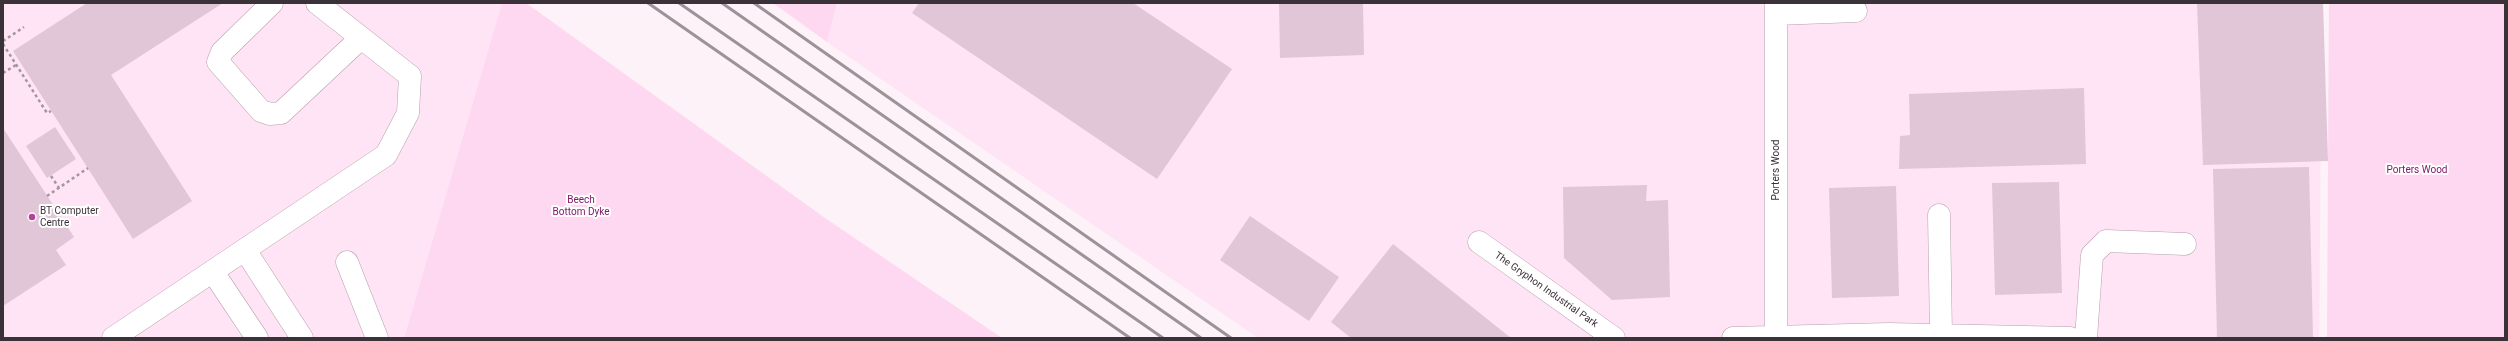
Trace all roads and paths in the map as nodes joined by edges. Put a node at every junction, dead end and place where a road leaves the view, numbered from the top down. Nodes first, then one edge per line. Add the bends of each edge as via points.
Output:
1 (272, 3) edge
2 (317, 3) edge
3 (1776, 8) edge
4 (1856, 11) dead end
5 (24, 27) dead end
6 (361, 38) junction
7 (3, 43) edge
8 (16, 65) junction
9 (3, 73) edge
10 (51, 111) dead end
11 (88, 168) dead end
12 (51, 176) dead end
13 (59, 188) junction
14 (47, 196) dead end
15 (1939, 215) dead end
16 (1479, 242) dead end
17 (2185, 244) dead end
18 (245, 250) junction
19 (347, 262) dead end
20 (213, 272) junction
21 (1941, 335) junction
22 (1889, 336) edge
23 (1776, 337) edge
24 (113, 338) edge
25 (257, 338) edge
26 (302, 338) edge
27 (377, 338) edge
28 (1614, 338) edge
29 (1733, 338) edge
30 (2070, 338) edge
31 (2086, 338) edge

1 - 6 street via 222,52 218,62 261,111 270,114 281,113
2 - 6 street
3 - 4 street
3 - 23 street, Porters Wood
5 - 7 path
6 - 18 street via 410,76 408,113 386,155
7 - 8 path
8 - 9 path
8 - 10 path via 47,113
11 - 13 path
12 - 13 path
13 - 14 path
15 - 21 street
16 - 28 street, The Gryphon Industrial Park
17 - 31 street via 2106,241 2098,247 2092,255
18 - 20 street
18 - 26 street
19 - 27 street
20 - 24 street
20 - 25 street
21 - 22 street
21 - 30 street
22 - 23 street
23 - 29 street

